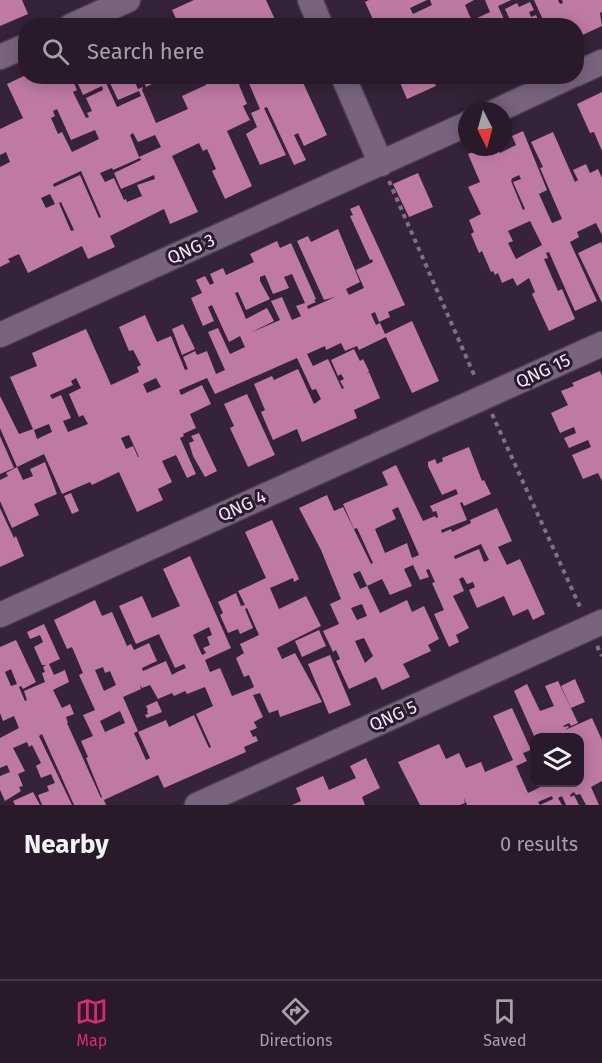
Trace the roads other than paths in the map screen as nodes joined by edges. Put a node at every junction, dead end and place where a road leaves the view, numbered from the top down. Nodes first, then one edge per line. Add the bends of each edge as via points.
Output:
1 (128, 0) edge
2 (310, 0) edge
3 (88, 18) edge
4 (318, 18) edge
5 (18, 49) edge
6 (0, 57) edge
7 (602, 62) edge
8 (584, 70) edge
9 (346, 84) edge
10 (554, 84) edge
11 (512, 104) edge
12 (458, 128) edge
13 (381, 164) junction
14 (0, 335) edge
15 (602, 344) edge
16 (484, 398) joint
17 (0, 615) edge
18 (595, 624) edge
19 (197, 805) edge

1 - 3 street
2 - 4 street
5 - 6 street
7 - 8 street
9 - 13 street
10 - 11 street
12 - 13 street, QNG 3
13 - 14 street, QNG 3
15 - 16 street, QNG 15
16 - 17 street, QNG 4
18 - 19 street, QNG 5

